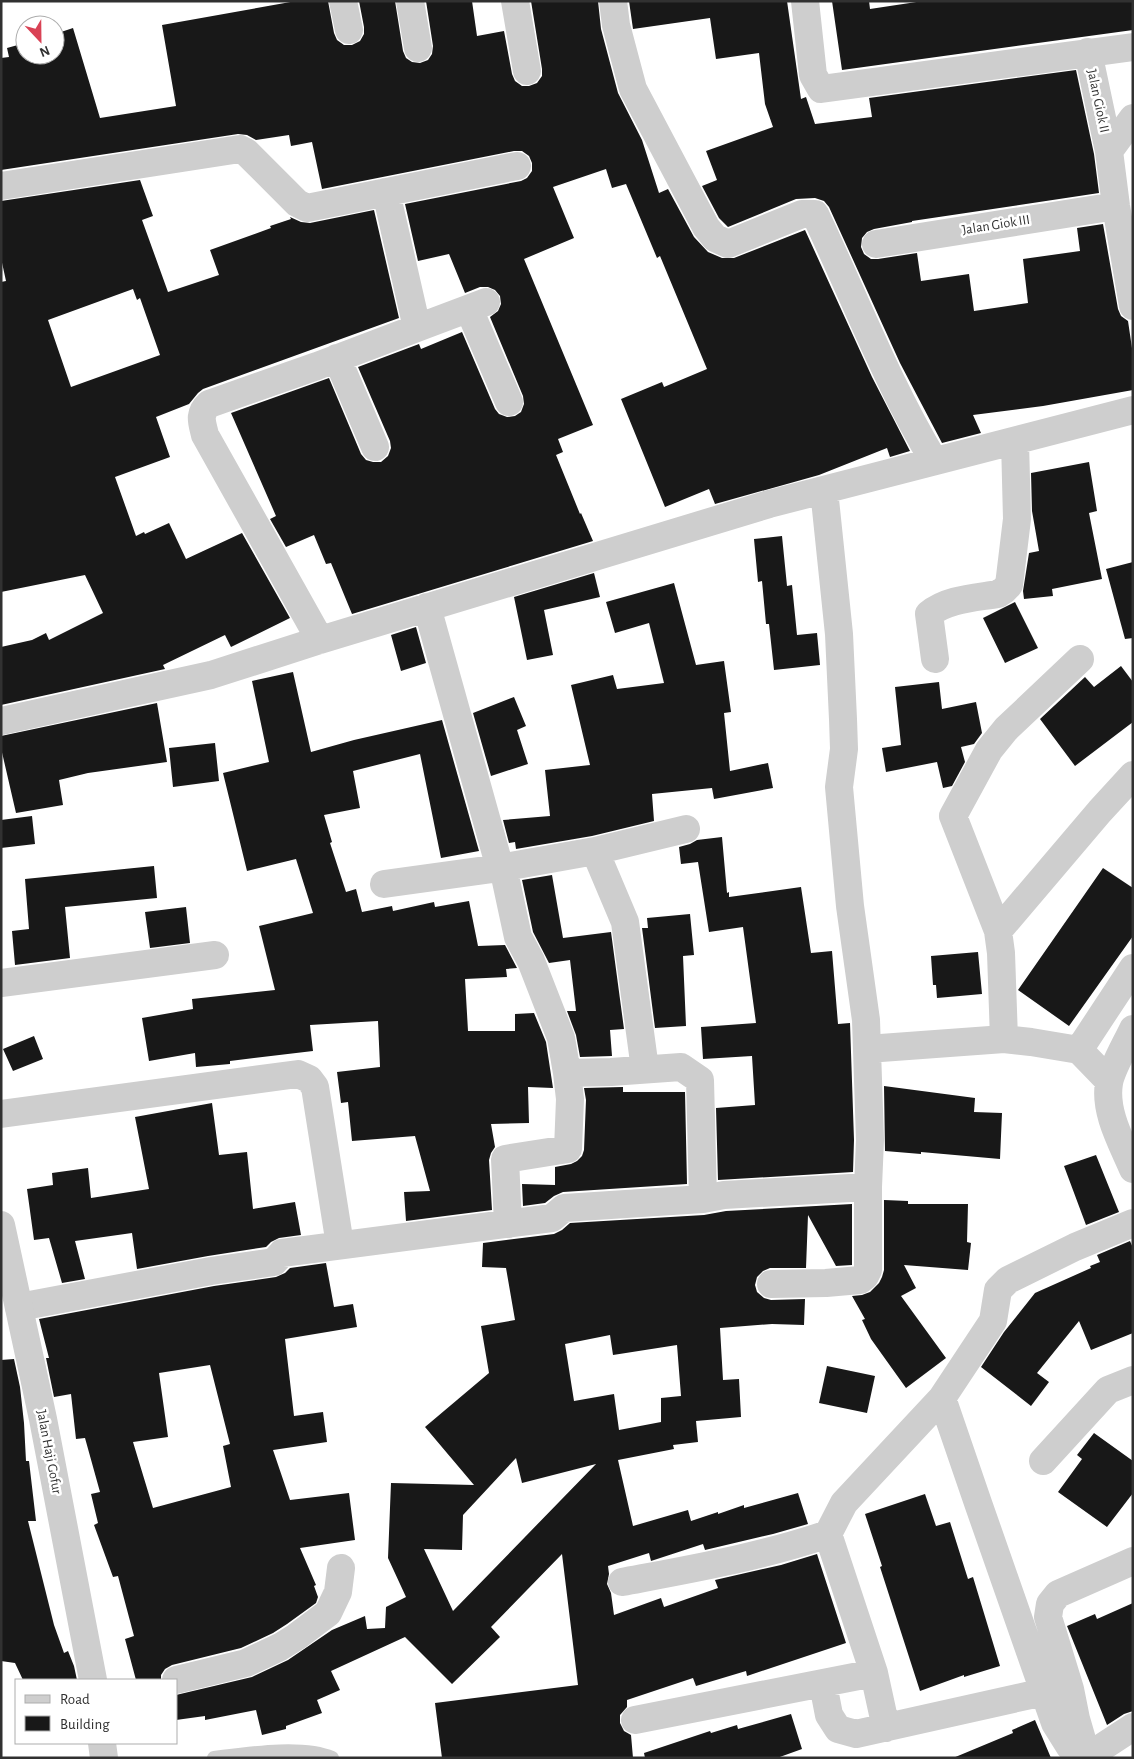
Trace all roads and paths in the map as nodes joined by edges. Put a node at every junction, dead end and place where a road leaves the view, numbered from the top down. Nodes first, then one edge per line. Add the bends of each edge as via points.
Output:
1 (343, 1) edge
2 (410, 1) edge
3 (515, 1) edge
4 (613, 1) edge
5 (805, 1) edge
6 (349, 30) dead end
7 (1133, 47) edge
8 (418, 48) dead end
9 (1088, 52) junction
10 (527, 71) dead end
11 (1133, 118) edge
12 (1109, 151) junction
13 (517, 166) dead end
14 (1, 186) edge
15 (386, 192) junction
16 (1124, 205) edge
17 (876, 244) dead end
18 (1133, 306) edge
19 (417, 328) junction
20 (338, 358) junction
21 (509, 402) dead end
22 (1133, 410) edge
23 (1015, 441) junction
24 (375, 447) dead end
25 (934, 461) junction
26 (824, 490) junction
27 (428, 607) junction
28 (320, 640) junction
29 (935, 659) dead end
30 (1080, 659) dead end
31 (1, 721) edge
32 (1133, 775) edge
33 (686, 829) dead end
34 (595, 851) junction
35 (502, 868) junction
36 (384, 884) dead end
37 (998, 931) junction
38 (215, 954) dead end
39 (1133, 968) edge
40 (1, 983) edge
41 (1133, 1029) edge
42 (1004, 1039) junction
43 (867, 1049) junction
44 (1079, 1050) junction
45 (645, 1069) junction
46 (567, 1073) junction
47 (1109, 1081) junction
48 (1, 1114) edge
49 (1133, 1169) edge
50 (868, 1187) junction
51 (704, 1199) junction
52 (1133, 1223) edge
53 (508, 1224) junction
54 (1, 1225) edge
55 (340, 1246) junction
56 (771, 1284) dead end
57 (19, 1307) junction
58 (1133, 1380) edge
59 (942, 1398) junction
60 (1043, 1461) dead end
61 (828, 1534) junction
62 (1133, 1561) edge
63 (341, 1568) dead end
64 (622, 1582) dead end
65 (874, 1673) junction
66 (93, 1679) edge
67 (178, 1680) edge
68 (823, 1684) junction
69 (1044, 1692) junction
70 (635, 1720) dead end
71 (1133, 1727) edge
72 (886, 1728) junction
73 (102, 1744) edge
74 (1088, 1757) edge
75 (104, 1758) edge
76 (214, 1758) edge
77 (332, 1758) edge

1 - 6 street
2 - 8 street
3 - 10 street
4 - 25 street via 633,89 706,227 715,238 728,244 802,214 815,214 880,358
5 - 9 street via 813,75 821,89
7 - 9 street
9 - 12 street, Jalan Giok II
11 - 12 street, Jalan Giok II
12 - 16 street, Jalan Giok II
13 - 15 street
14 - 15 street via 240,149 306,208
15 - 19 street
16 - 17 street, Jalan Giok III
16 - 18 street, Jalan Giok II
19 - 20 street
19 - 21 street via 478,305
20 - 24 street
20 - 28 street via 209,404 201,417 205,435
22 - 23 street
23 - 25 street
23 - 29 street via 1017,519 1009,585 998,594 946,603 928,614
25 - 26 street
26 - 27 street
26 - 43 street via 839,634 844,750 839,787
27 - 28 street
27 - 35 street
28 - 31 street via 211,675
30 - 37 street via 1006,729 989,750 953,816
32 - 37 street
33 - 34 street
34 - 35 street
34 - 45 street via 625,922
35 - 36 street
35 - 46 street via 518,937 531,961 561,1038
37 - 42 street
38 - 40 street
39 - 44 street
41 - 47 street
42 - 43 street
42 - 44 street
43 - 50 street
44 - 47 street
45 - 46 street
45 - 51 street via 681,1067 700,1080
46 - 53 street via 570,1099 568,1149 505,1158
47 - 49 street via 1108,1098 1115,1125
48 - 55 street via 298,1074 315,1087
50 - 51 street via 724,1195
50 - 56 street via 868,1270 865,1276 860,1280 826,1283
51 - 53 street via 564,1208 552,1218
52 - 59 street via 1074,1247 1008,1280 998,1290 993,1321
53 - 55 street
54 - 57 street, Jalan Haji Gofur
55 - 57 street via 282,1253 274,1262 211,1270
57 - 66 street, Jalan Haji Gofur
58 - 60 street via 1108,1390
59 - 61 street via 844,1503
59 - 69 street
61 - 64 street via 732,1560
61 - 65 street
62 - 74 street via 1058,1594 1050,1604 1048,1617
63 - 67 street via 338,1592 328,1613 296,1637 246,1663
65 - 68 street
65 - 72 street
68 - 70 street
68 - 72 street via 829,1715 838,1729 856,1734
69 - 72 street
69 - 74 street via 1055,1723 1070,1747
71 - 74 street
73 - 75 street
76 - 77 lane via 273,1751 322,1754

